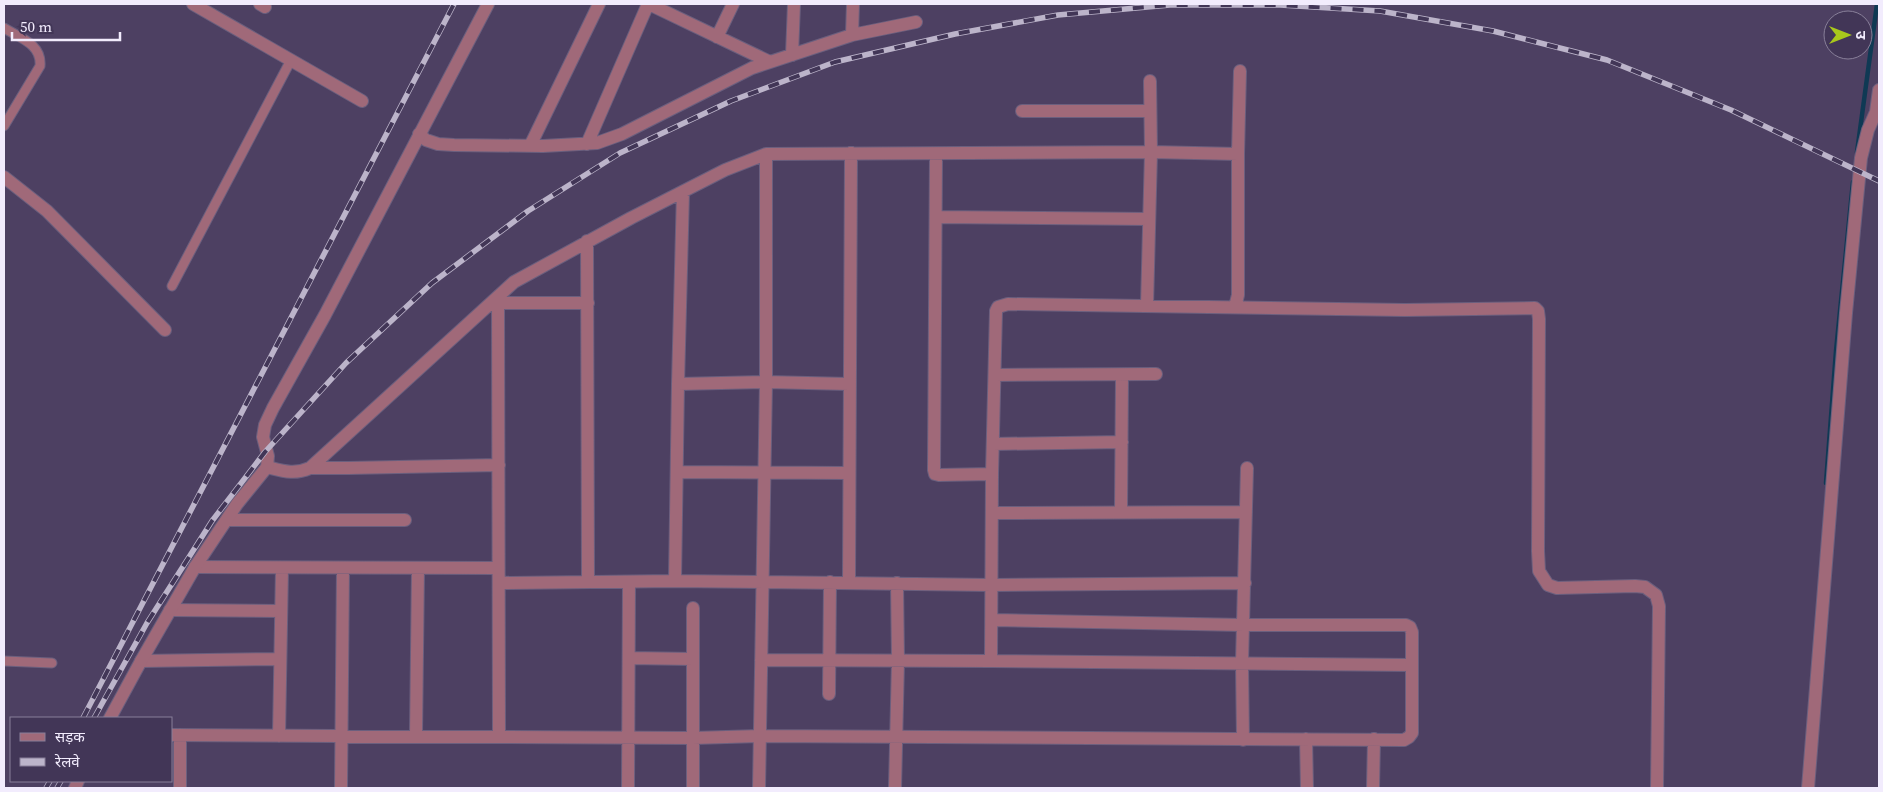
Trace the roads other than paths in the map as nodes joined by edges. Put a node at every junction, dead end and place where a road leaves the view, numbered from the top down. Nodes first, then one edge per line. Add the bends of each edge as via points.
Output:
1 (193, 4) edge
2 (488, 4) edge
3 (600, 4) edge
4 (649, 4) edge
5 (733, 4) edge
6 (794, 4) edge
7 (854, 4) edge
8 (916, 22) dead end
9 (4, 28) edge
10 (852, 35) junction
11 (717, 37) junction
12 (792, 55) junction
13 (291, 60) junction
14 (770, 62) junction
15 (1240, 72) dead end
16 (1150, 81) dead end
17 (1879, 90) edge
18 (362, 102) dead end
19 (1022, 111) dead end
20 (1150, 111) junction
21 (6, 115) edge
22 (4, 126) edge
23 (419, 134) junction
24 (587, 144) junction
25 (530, 146) junction
26 (1151, 152) junction
27 (851, 153) junction
28 (766, 154) junction
29 (936, 154) junction
30 (1238, 154) junction
31 (4, 178) edge
32 (684, 192) junction
33 (936, 217) junction
34 (1150, 219) junction
35 (587, 241) junction
36 (172, 286) dead end
37 (498, 300) junction
38 (588, 303) junction
39 (1147, 306) junction
40 (1235, 307) junction
41 (165, 330) dead end
42 (1156, 374) dead end
43 (995, 375) junction
44 (1122, 375) junction
45 (766, 382) junction
46 (678, 384) junction
47 (849, 384) junction
48 (1122, 442) junction
49 (993, 444) junction
50 (499, 464) junction
51 (267, 467) junction
52 (310, 468) junction
53 (1247, 468) dead end
54 (678, 472) junction
55 (765, 472) junction
56 (849, 473) junction
57 (992, 474) junction
58 (1121, 512) junction
59 (1246, 512) junction
60 (992, 513) junction
61 (226, 520) junction
62 (405, 520) dead end
63 (195, 567) junction
64 (282, 568) junction
65 (343, 568) junction
66 (418, 568) junction
67 (498, 568) junction
68 (675, 581) junction
69 (588, 582) junction
70 (629, 582) junction
71 (830, 582) junction
72 (849, 582) junction
73 (897, 582) junction
74 (499, 583) junction
75 (763, 583) junction
76 (1245, 583) junction
77 (992, 585) junction
78 (692, 608) dead end
79 (170, 610) junction
80 (281, 611) junction
81 (992, 620) junction
82 (1244, 625) junction
83 (629, 658) junction
84 (693, 659) junction
85 (141, 660) junction
86 (280, 660) junction
87 (761, 660) junction
88 (829, 660) junction
89 (4, 661) edge
90 (898, 661) junction
91 (991, 661) junction
92 (52, 663) dead end
93 (1242, 663) junction
94 (1412, 665) junction
95 (829, 694) dead end
96 (111, 717) edge
97 (176, 735) edge
98 (416, 735) junction
99 (278, 736) junction
100 (341, 736) junction
101 (499, 736) junction
102 (760, 736) junction
103 (629, 738) junction
104 (693, 738) junction
105 (896, 738) junction
106 (1306, 739) junction
107 (1374, 739) junction
108 (1243, 740) junction
109 (180, 788) edge
110 (341, 788) edge
111 (628, 788) edge
112 (693, 788) edge
113 (759, 788) edge
114 (895, 788) edge
115 (1306, 788) edge
116 (1373, 788) edge
117 (1657, 788) edge
118 (1808, 788) edge

1 - 13 street
2 - 23 street
3 - 25 street
4 - 11 street
4 - 24 street
5 - 11 street
6 - 12 street
7 - 10 street
8 - 10 street
9 - 21 lane via 33,45 41,58 40,66
10 - 12 street
11 - 14 street
12 - 14 street
13 - 18 street
13 - 36 lane
14 - 24 street via 610,140
15 - 30 street
16 - 20 street
17 - 118 street via 1876,112 1860,158
19 - 20 street
20 - 26 street
21 - 22 lane
23 - 25 street via 438,144
23 - 51 street via 265,425 263,437
24 - 25 street
26 - 29 street
26 - 30 street
26 - 34 street
27 - 28 street
27 - 29 street
27 - 47 street
28 - 32 street via 725,170
28 - 45 street
29 - 33 street
30 - 40 street via 1238,295
31 - 41 street via 47,211
32 - 35 street
32 - 46 street
33 - 34 street
33 - 57 street via 934,470 939,475
34 - 39 street
35 - 37 street via 514,282
35 - 38 street
37 - 38 street
37 - 50 street
37 - 52 street
38 - 69 street
39 - 40 street
39 - 43 street via 1003,305 996,311
40 - 117 street via 1535,308 1538,311 1539,571 1548,585 1557,588 1635,586 1645,587 1656,595 1659,606
42 - 44 street
43 - 44 street
43 - 49 street
44 - 48 street
45 - 46 street
45 - 47 street
45 - 55 street
46 - 54 street
47 - 56 street
48 - 49 street
48 - 58 street
49 - 57 street
50 - 52 street
50 - 67 street
51 - 52 street via 291,473
51 - 61 street
53 - 59 street
54 - 55 street
54 - 68 street
55 - 56 street
55 - 75 street
56 - 72 street
57 - 60 street
58 - 59 street
58 - 60 street
59 - 76 street
60 - 77 street
61 - 62 street
61 - 63 street
63 - 64 street
63 - 79 street
64 - 65 street
64 - 80 street
65 - 66 street
65 - 100 street
66 - 67 street
66 - 98 street
67 - 74 street
68 - 70 street
68 - 75 street
69 - 70 street
69 - 74 street
70 - 83 street
71 - 72 street
71 - 75 street
71 - 88 street
72 - 73 street
73 - 77 street
73 - 90 street
74 - 101 street
75 - 87 street
76 - 77 street
76 - 82 street
77 - 81 street
78 - 84 street
79 - 80 street
79 - 85 street
80 - 86 street
81 - 82 street
81 - 91 street
82 - 93 street
82 - 94 street via 1406,625 1412,632
83 - 84 street
83 - 103 street
84 - 104 street
85 - 86 street
85 - 96 street
86 - 99 street
87 - 88 street
87 - 102 street
88 - 90 street
88 - 95 street
89 - 92 lane
90 - 91 street
90 - 105 street
91 - 93 street
93 - 94 street
93 - 108 street
94 - 107 street via 1412,733 1404,740
97 - 99 street
97 - 109 street
98 - 100 street
98 - 101 street
99 - 100 street
100 - 110 street
101 - 103 street
102 - 104 street
102 - 105 street
102 - 113 street
103 - 104 street
103 - 111 street
104 - 112 street
105 - 108 street
105 - 114 street
106 - 107 street
106 - 108 street
106 - 115 street
107 - 116 street

